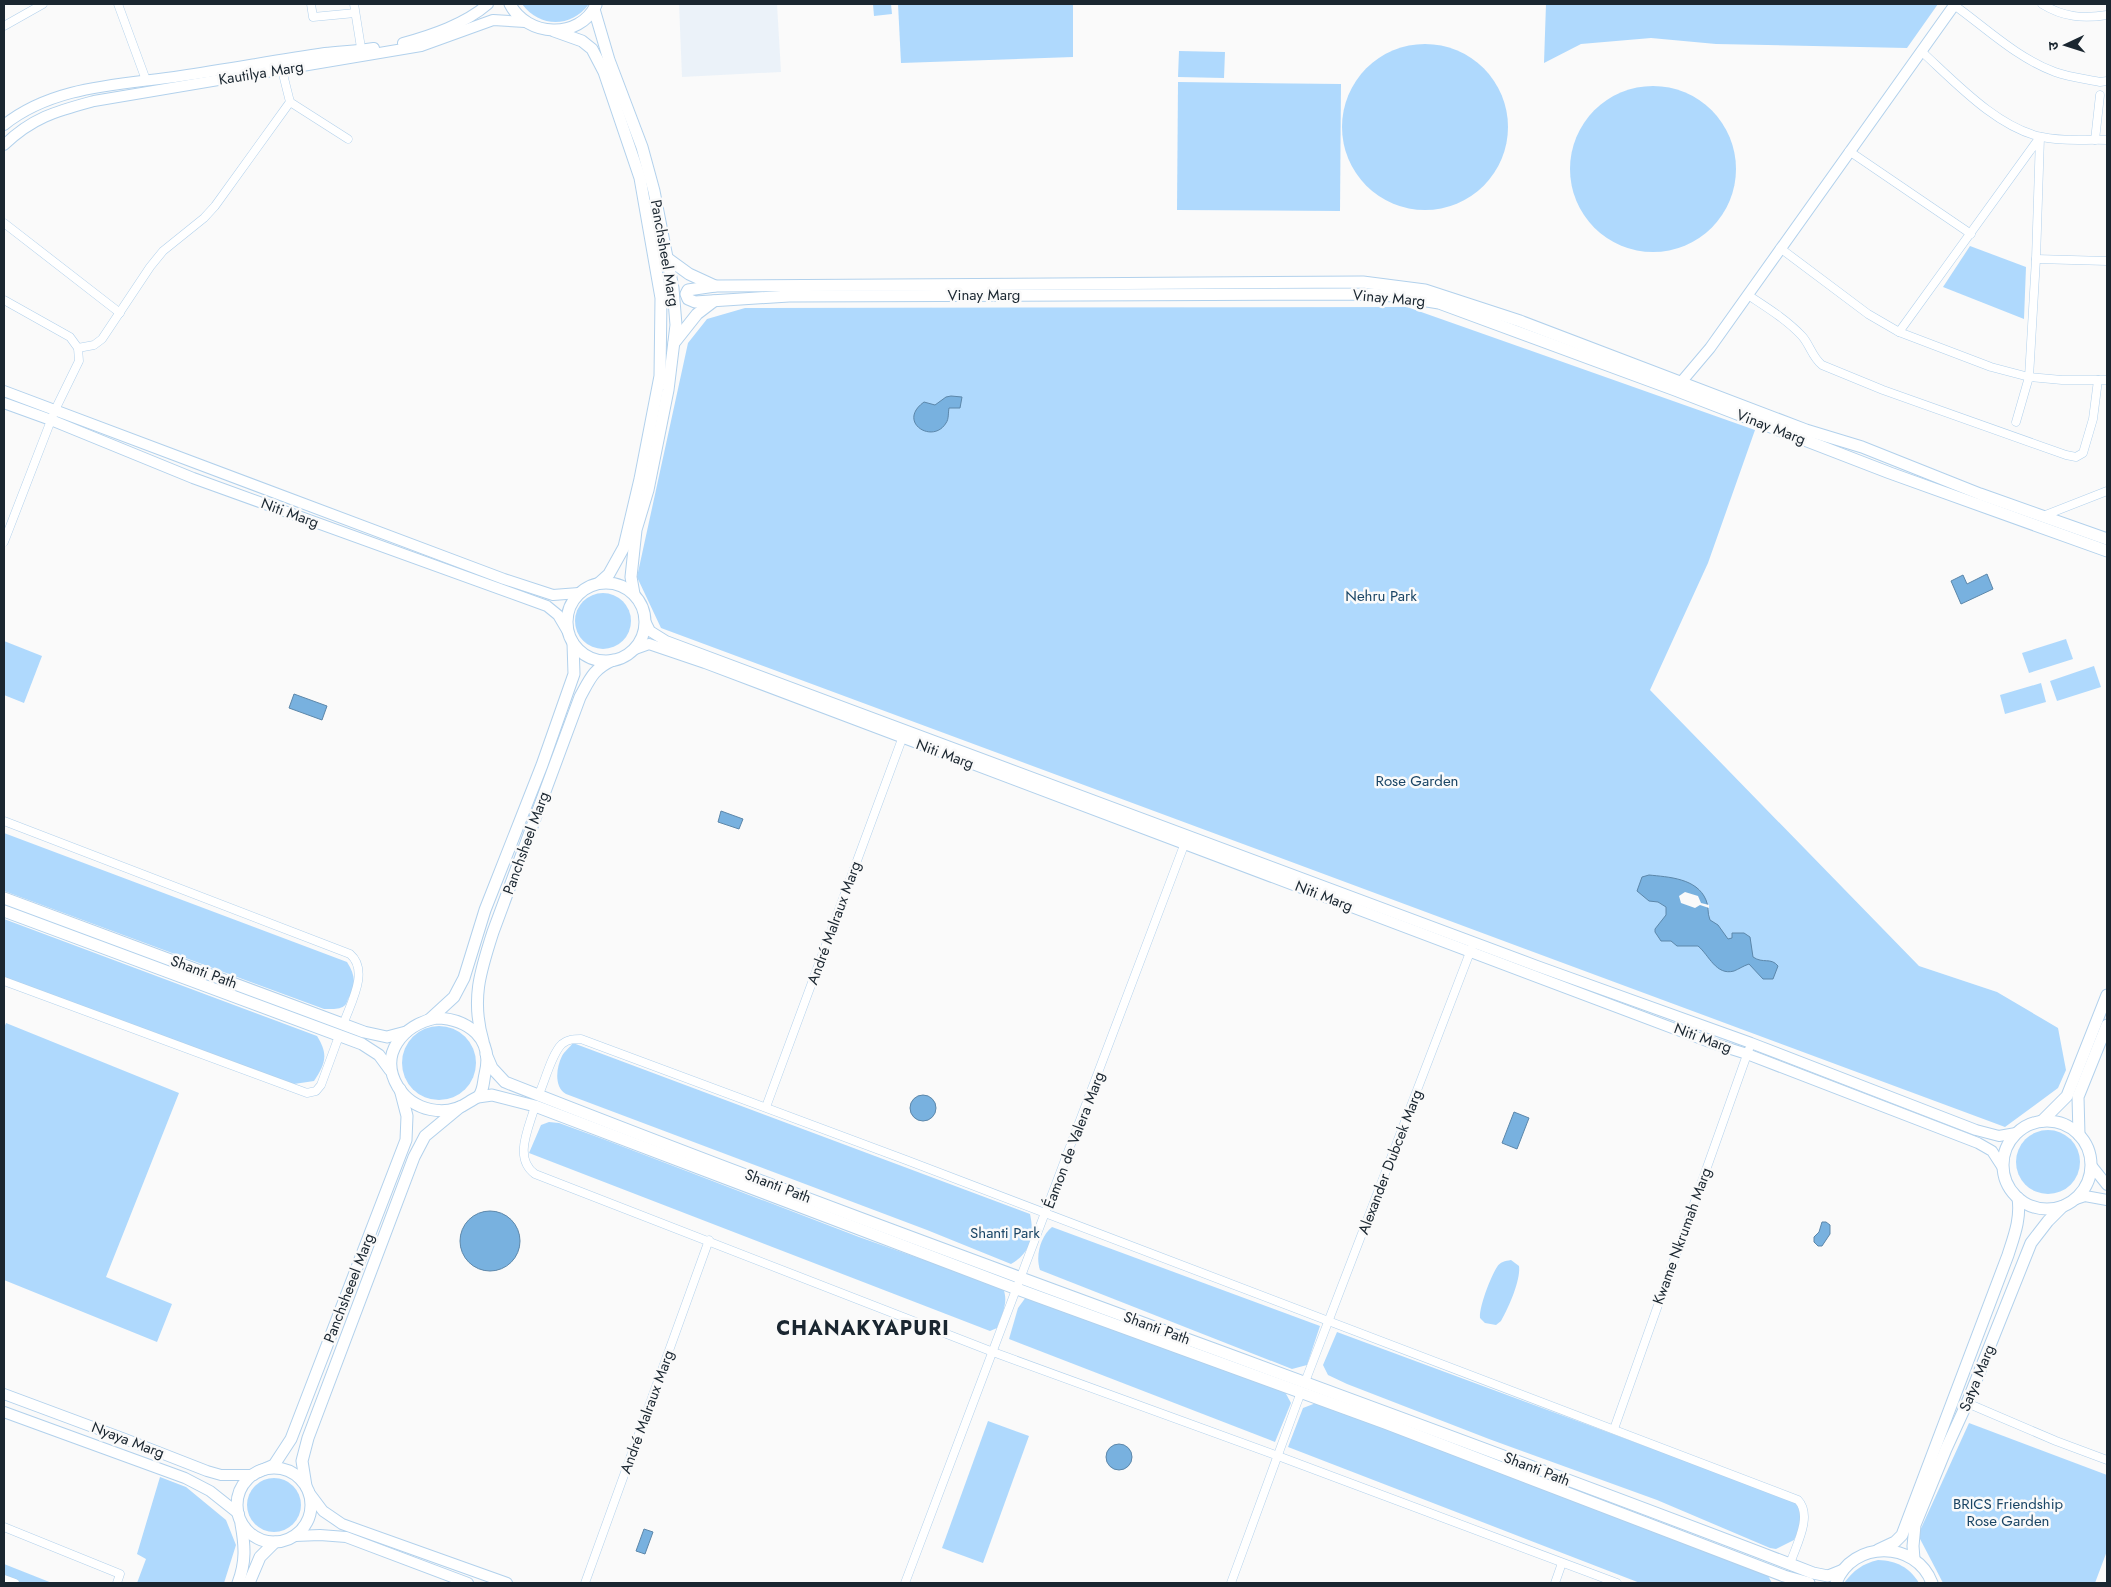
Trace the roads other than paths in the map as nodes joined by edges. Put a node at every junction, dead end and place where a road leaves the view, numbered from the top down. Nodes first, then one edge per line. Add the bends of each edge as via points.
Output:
1 (43, 4) edge
2 (118, 4) edge
3 (311, 4) edge
4 (354, 4) edge
5 (488, 4) edge
6 (510, 4) edge
7 (1954, 4) edge
8 (2042, 4) edge
9 (595, 6) edge
10 (355, 13) junction
11 (2107, 15) edge
12 (525, 22) junction
13 (4, 26) edge
14 (554, 31) junction
15 (1921, 51) junction
16 (362, 54) junction
17 (282, 70) junction
18 (146, 80) junction
19 (2107, 81) edge
20 (2100, 95) dead end
21 (290, 102) junction
22 (4, 125) edge
23 (2040, 137) junction
24 (348, 139) dead end
25 (2095, 140) junction
26 (2107, 140) edge
27 (4, 145) edge
28 (1850, 151) junction
29 (4, 224) edge
30 (1971, 234) junction
31 (1780, 248) junction
32 (667, 258) junction
33 (2036, 259) junction
34 (2107, 261) edge
35 (715, 286) junction
36 (1748, 295) junction
37 (4, 300) edge
38 (714, 302) junction
39 (120, 313) junction
40 (1899, 332) junction
41 (674, 342) junction
42 (78, 348) junction
43 (2029, 377) junction
44 (2098, 380) junction
45 (2107, 380) edge
46 (1678, 386) junction
47 (4, 391) edge
48 (4, 403) edge
49 (53, 415) junction
50 (2016, 422) dead end
51 (2107, 491) edge
52 (2043, 516) junction
53 (2107, 539) edge
54 (4, 542) edge
55 (2107, 551) edge
56 (599, 583) junction
57 (579, 593) junction
58 (634, 594) junction
59 (645, 621) junction
60 (570, 637) junction
61 (634, 649) junction
62 (613, 660) junction
63 (902, 739) junction
64 (4, 821) edge
65 (1186, 840) junction
66 (4, 898) edge
67 (4, 910) edge
68 (1472, 947) junction
69 (4, 981) edge
70 (2107, 995) edge
71 (430, 1019) junction
72 (2107, 1025) edge
73 (341, 1030) junction
74 (406, 1032) junction
75 (483, 1041) junction
76 (1751, 1043) junction
77 (486, 1054) junction
78 (1747, 1054) junction
79 (390, 1070) junction
80 (400, 1089) junction
81 (539, 1094) junction
82 (478, 1097) junction
83 (535, 1106) junction
84 (460, 1107) junction
85 (766, 1107) junction
86 (2042, 1121) junction
87 (2016, 1134) junction
88 (2079, 1135) junction
89 (2091, 1165) junction
90 (2003, 1168) junction
91 (2107, 1185) edge
92 (2018, 1198) junction
93 (2076, 1199) junction
94 (2107, 1200) edge
95 (2064, 1206) junction
96 (1046, 1214) junction
97 (709, 1240) junction
98 (1019, 1284) junction
99 (1329, 1321) junction
100 (993, 1352) junction
101 (1303, 1387) junction
102 (4, 1394) edge
103 (1967, 1403) junction
104 (4, 1412) edge
105 (1614, 1429) junction
106 (1278, 1456) junction
107 (2107, 1460) edge
108 (256, 1473) junction
109 (307, 1488) junction
110 (240, 1517) junction
111 (4, 1527) edge
112 (295, 1536) junction
113 (275, 1542) junction
114 (1878, 1550) junction
115 (1914, 1559) junction
116 (1562, 1563) junction
117 (1790, 1564) junction
118 (1843, 1570) junction
119 (4, 1579) edge
120 (1782, 1579) edge
121 (15, 1583) edge
122 (117, 1583) edge
123 (238, 1583) edge
124 (249, 1583) edge
125 (468, 1583) edge
126 (507, 1583) edge
127 (585, 1583) edge
128 (905, 1583) edge
129 (1231, 1583) edge
130 (1554, 1583) edge
131 (1617, 1583) edge
132 (1809, 1583) edge
133 (1836, 1583) edge
134 (1932, 1583) edge

1 - 13 street
2 - 18 street
3 - 10 street via 313,17
4 - 10 street
5 - 16 street, Kautilya Marg via 475,14 418,39
6 - 12 main road
7 - 15 street
7 - 19 street via 2014,50 2048,69
8 - 11 street via 2054,12 2071,16 2090,18
9 - 14 main road via 577,24
9 - 32 main road, Panchsheel Marg via 609,60 642,147
10 - 16 street
12 - 14 main road, Panchsheel Marg
12 - 16 street, Kautilya Marg via 493,20 421,46
14 - 56 main road, Panchsheel Marg via 582,41 592,49 604,72 640,178 661,298 660,376 642,470 624,547 609,574
15 - 23 street via 1985,109
15 - 28 street
16 - 17 street, Kautilya Marg
16 - 18 street, Kautilya Marg via 325,53
17 - 21 street
17 - 27 street, Kautilya Marg via 126,95 59,110 29,124
18 - 22 street, Kautilya Marg via 122,82 44,101
20 - 25 street
21 - 24 street
21 - 39 street via 215,206 163,251
23 - 25 street
23 - 30 street
23 - 33 street
25 - 26 street
28 - 30 street
28 - 31 street
29 - 39 street
30 - 40 street
31 - 36 street
31 - 40 street via 1868,314
32 - 35 main road, Vinay Marg via 689,274
32 - 41 main road, Panchsheel Marg via 673,288
33 - 34 street
33 - 43 street
35 - 38 main road, Vinay Marg via 696,287 686,294 695,302
35 - 46 main road, Vinay Marg via 1363,282 1425,290 1455,299 1520,321
36 - 44 street via 1796,330 1804,338 1814,359 1822,365 2066,456 2076,457 2083,453 2093,418
36 - 46 street
37 - 42 street via 70,336
38 - 41 main road via 697,314
38 - 46 main road, Vinay Marg via 788,296 1371,294 1438,303
39 - 42 street via 94,345
40 - 43 street via 1991,367
41 - 58 main road, Panchsheel Marg via 648,490 636,530 632,576
42 - 49 street via 78,361
43 - 44 street
43 - 50 street
44 - 45 street
46 - 52 main road, Vinay Marg via 1862,447
46 - 55 main road, Vinay Marg via 1890,473
47 - 49 street, Niti Marg
48 - 49 street, Niti Marg
49 - 54 street
49 - 57 street, Niti Marg via 504,579 553,595
49 - 60 street, Niti Marg via 193,478 547,606 558,615
51 - 52 street
52 - 53 main road, Vinay Marg
56 - 57 main road
56 - 58 main road via 621,585
57 - 60 main road via 568,608 566,624
58 - 59 main road via 642,606
59 - 61 main road via 642,636
59 - 65 street, Niti Marg via 650,631 666,641
60 - 62 main road via 579,651 592,659
60 - 71 main road, Panchsheel Marg via 574,674 485,910 464,978 454,997
61 - 62 main road
61 - 63 street, Niti Marg via 650,644
62 - 75 main road, Panchsheel Marg via 592,674 580,697 493,932 478,988 477,1020
63 - 65 street, Niti Marg
63 - 85 street, André Malraux Marg
64 - 73 street via 350,954 356,960 359,980
65 - 68 street, Niti Marg
65 - 96 street, Éamon de Valera Marg
66 - 73 main road, Shanti Path
67 - 73 main road, Shanti Path
68 - 76 street, Niti Marg
68 - 78 street, Niti Marg
68 - 99 street, Alexander Dubcek Marg
69 - 73 street via 307,1093 316,1091 321,1085
70 - 86 main road via 2067,1096
71 - 74 main road
71 - 75 main road via 459,1021
72 - 88 main road via 2078,1097
73 - 74 main road, Shanti Path via 387,1037
73 - 79 main road, Shanti Path via 379,1055
74 - 79 main road via 394,1049
75 - 77 main road
76 - 78 street, Kwame Nkrumah Marg
76 - 87 street, Niti Marg via 1976,1130 1999,1136
77 - 81 main road, Shanti Path via 492,1068 505,1082
77 - 82 main road via 488,1066 484,1087
78 - 90 street, Niti Marg via 1978,1143 1992,1151
78 - 105 street, Kwame Nkrumah Marg
79 - 80 main road
80 - 84 main road via 414,1103 431,1110
80 - 108 main road, Panchsheeel Marg via 407,1116 406,1140 291,1439 274,1465
81 - 85 street via 562,1044 581,1039
81 - 98 main road, Shanti Path
82 - 83 main road, Shanti Path via 492,1095
82 - 84 main road
83 - 97 street via 523,1157 527,1168 535,1174
83 - 98 main road, Shanti Path
84 - 109 main road via 425,1136 414,1158 308,1438 302,1461
85 - 96 street
86 - 87 main road via 2026,1126
86 - 88 main road via 2058,1123
87 - 90 main road via 2007,1146
88 - 89 main road via 2088,1149
89 - 91 street
89 - 93 main road via 2087,1184
90 - 92 main road via 2010,1190
92 - 95 main road via 2043,1210
92 - 114 main road, Satya Marg via 2018,1226 1902,1535
93 - 94 street via 2085,1196
93 - 95 main road
95 - 103 main road, Satya Marg via 2031,1243
96 - 98 street, Éamon de Valera Marg
96 - 99 street
97 - 100 street
97 - 127 street, André Malraux Marg
98 - 100 street, Éamon de Valera Marg
98 - 101 main road, Shanti Path
99 - 101 street, Alexander Dubcek Marg
99 - 105 street
100 - 106 street
100 - 128 street, Éamon de Valera Marg
101 - 106 street, Alexander Dubcek Marg
101 - 117 main road, Shanti Path
101 - 120 main road, Shanti Path
102 - 108 street, Nyaya Marg via 204,1470 221,1475
103 - 107 street
103 - 115 main road, Satya Marg via 1915,1526
104 - 110 street, Nyaya Marg via 185,1478 210,1491
105 - 117 street via 1798,1500 1802,1504 1804,1518
106 - 116 street
106 - 129 street, Alexander Dubcek Marg
108 - 109 main road via 269,1469 284,1470 299,1478
108 - 110 main road via 240,1492
109 - 112 main road via 310,1516
109 - 126 street via 323,1511 342,1524
110 - 113 main road via 249,1532 261,1540
110 - 123 main road via 246,1551
111 - 122 street via 120,1574
112 - 113 main road
112 - 125 street via 346,1537
113 - 124 main road via 260,1557
114 - 115 main road via 1897,1552
114 - 118 main road, Satya Marg via 1859,1557
115 - 134 main road
116 - 130 street
116 - 131 street
117 - 118 main road, Shanti Path via 1828,1576
118 - 133 main road
119 - 121 street
120 - 132 main road, Shanti Path

